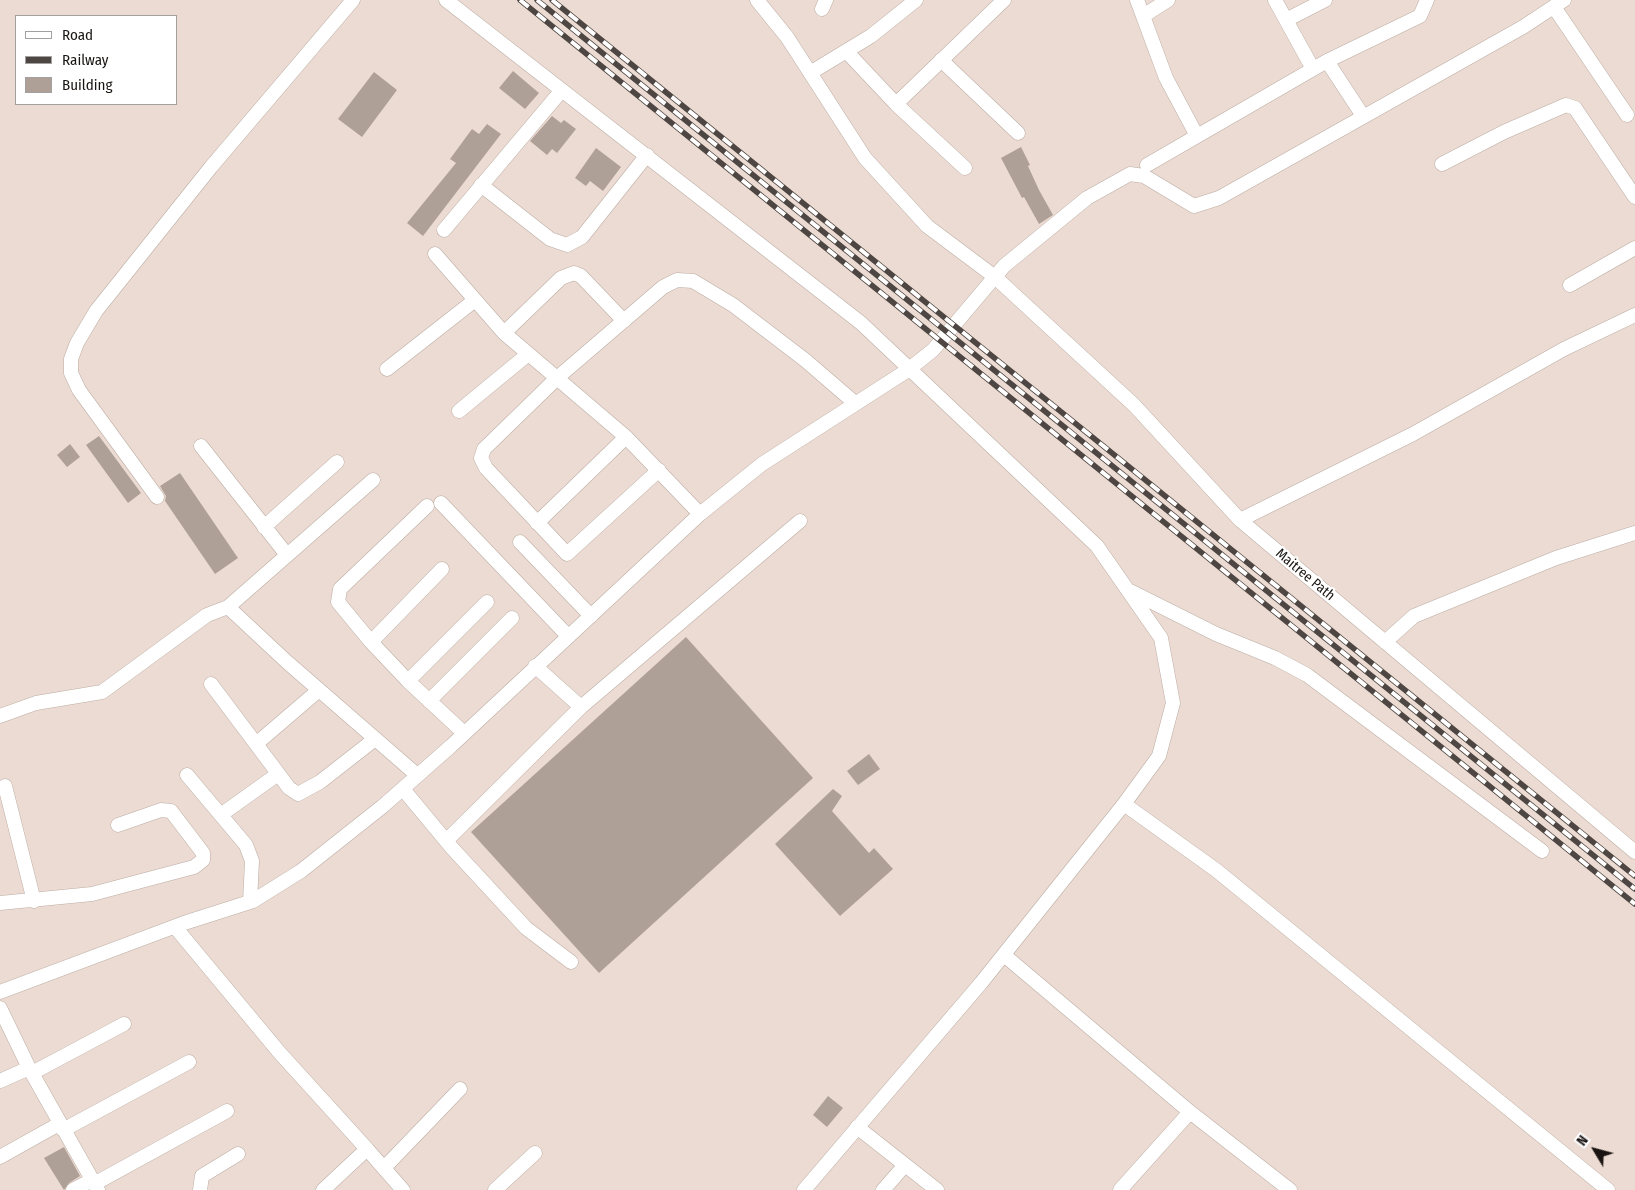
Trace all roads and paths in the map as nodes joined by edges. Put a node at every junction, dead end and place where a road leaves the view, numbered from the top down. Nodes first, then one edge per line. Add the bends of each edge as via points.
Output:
1 (353, 0) edge
2 (446, 0) edge
3 (757, 0) edge
4 (916, 0) edge
5 (1004, 0) edge
6 (1137, 0) edge
7 (1168, 0) edge
8 (1275, 0) edge
9 (1326, 0) edge
10 (1427, 0) edge
11 (1559, 3) edge
12 (1143, 16) junction
13 (1286, 20) junction
14 (846, 51) junction
15 (941, 60) junction
16 (1327, 61) junction
17 (1313, 69) junction
18 (810, 73) junction
19 (562, 90) junction
20 (896, 104) junction
21 (1627, 115) dead end
22 (1363, 116) junction
23 (1018, 133) dead end
24 (1197, 136) junction
25 (647, 156) junction
26 (1442, 164) dead end
27 (1147, 166) dead end
28 (965, 168) dead end
29 (481, 186) junction
30 (1635, 197) edge
31 (444, 230) dead end
32 (1635, 248) edge
33 (435, 254) dead end
34 (995, 277) junction
35 (1570, 285) dead end
36 (475, 300) junction
37 (1635, 315) edge
38 (624, 321) junction
39 (504, 333) junction
40 (527, 355) junction
41 (388, 369) dead end
42 (908, 370) junction
43 (557, 378) junction
44 (855, 403) junction
45 (459, 411) dead end
46 (626, 437) junction
47 (201, 446) dead end
48 (337, 462) dead end
49 (659, 470) junction
50 (373, 480) dead end
51 (157, 497) dead end
52 (441, 503) dead end
53 (427, 506) dead end
54 (700, 514) junction
55 (1240, 520) junction
56 (800, 521) dead end
57 (537, 523) junction
58 (264, 527) junction
59 (1635, 533) edge
60 (520, 542) dead end
61 (287, 555) junction
62 (442, 569) dead end
63 (1128, 590) junction
64 (487, 602) dead end
65 (228, 607) junction
66 (591, 616) junction
67 (512, 618) dead end
68 (568, 636) junction
69 (371, 642) junction
70 (1385, 642) junction
71 (535, 666) junction
72 (408, 681) junction
73 (211, 684) dead end
74 (318, 690) junction
75 (430, 702) junction
76 (581, 707) junction
77 (0, 716) edge
78 (464, 733) junction
79 (375, 739) junction
80 (256, 744) junction
81 (278, 774) junction
82 (187, 775) dead end
83 (417, 775) junction
84 (5, 786) dead end
85 (403, 789) junction
86 (1124, 804) junction
87 (222, 814) junction
88 (118, 825) dead end
89 (446, 841) junction
90 (1542, 851) dead end
91 (1635, 852) edge
92 (34, 901) junction
93 (250, 902) junction
94 (0, 903) edge
95 (175, 927) junction
96 (1004, 955) junction
97 (571, 962) dead end
98 (0, 990) edge
99 (0, 1008) edge
100 (124, 1024) dead end
101 (189, 1062) dead end
102 (30, 1070) junction
103 (0, 1081) edge
104 (460, 1089) dead end
105 (227, 1110) dead end
106 (1190, 1112) junction
107 (61, 1127) junction
108 (857, 1127) junction
109 (367, 1149) junction
110 (238, 1154) dead end
111 (535, 1154) dead end
112 (0, 1157) edge
113 (905, 1165) junction
114 (384, 1168) junction
115 (95, 1185) edge
116 (73, 1190) edge
117 (200, 1190) edge
118 (323, 1190) edge
119 (403, 1190) edge
120 (495, 1190) edge
121 (804, 1190) edge
122 (883, 1190) edge
123 (937, 1190) edge
124 (1120, 1190) edge
125 (1290, 1190) edge
126 (1608, 1190) edge

1 - 51 street via 211,167 96,310 77,343 71,359 71,373 79,390
2 - 19 street
3 - 18 street, Maitree Path via 787,37
4 - 14 street
5 - 15 street
6 - 12 street
7 - 12 street
8 - 13 street
9 - 13 street
10 - 16 street via 1420,16
11 - 21 street
11 - 22 street
12 - 24 street via 1166,78
13 - 17 street
14 - 18 street
14 - 20 street
15 - 20 street
15 - 23 street
16 - 17 street
16 - 22 street
17 - 24 street
18 - 34 street, Maitree Path via 865,158 927,226
19 - 25 street
19 - 29 street
20 - 28 street
22 - 34 street via 1219,198 1194,206 1144,176 1130,174 1087,198
24 - 27 street
25 - 29 street via 582,237 567,245 550,239
25 - 42 street via 861,323
26 - 30 street via 1566,105 1574,108
29 - 31 street
32 - 35 street
33 - 36 street
34 - 42 street via 942,341
34 - 55 street, Maitree Path via 1134,405
36 - 39 street
36 - 41 street
37 - 55 street via 1564,349 1413,434
38 - 39 street via 581,276 574,273 561,278
38 - 43 street
38 - 44 street via 663,287 677,280 693,282 733,305
39 - 40 street
40 - 43 street
40 - 45 street
42 - 44 street
42 - 63 street via 1097,546
43 - 46 street
43 - 57 street via 484,449 481,458 486,468
44 - 54 street via 762,464
46 - 49 street
46 - 57 street
47 - 58 street
48 - 58 street
49 - 54 street
49 - 57 street via 567,554
50 - 61 street
52 - 68 street
53 - 69 street via 337,596 342,610
54 - 66 street
55 - 70 street, Maitree Path
56 - 76 street
58 - 61 street
59 - 70 street via 1556,558 1414,616
60 - 66 street
61 - 65 street
62 - 69 street
63 - 86 street via 1161,638 1173,703 1159,756
63 - 90 street via 1307,675
64 - 72 street
65 - 74 street
65 - 77 street via 207,615 102,692 36,703
66 - 68 street
67 - 75 street
68 - 71 street
69 - 72 street
70 - 91 street, Maitree Path
71 - 76 street
71 - 78 street
72 - 75 street
73 - 80 street
74 - 79 street
74 - 80 street
75 - 78 street
76 - 89 street
78 - 83 street
79 - 81 street via 303,792 294,792
79 - 83 street
80 - 81 street
81 - 87 street
82 - 87 street
83 - 85 street
84 - 92 street
85 - 89 street
85 - 93 street via 301,871
86 - 96 street
86 - 126 street via 1216,870
87 - 93 street via 246,845 252,861
88 - 92 street via 161,810 171,811 202,853 203,860 194,867 92,894
89 - 97 street via 526,928
92 - 94 street
93 - 95 street
95 - 98 street
95 - 109 street via 279,1052
96 - 106 street
96 - 108 street
99 - 102 street
100 - 102 street
101 - 107 street
102 - 103 street
102 - 107 street
104 - 114 street
105 - 115 street
106 - 124 street
106 - 125 street
107 - 112 street
107 - 115 street
108 - 113 street
108 - 121 street
109 - 114 street
109 - 118 street
110 - 117 street via 202,1176
111 - 120 street
113 - 122 street
113 - 123 street
114 - 119 street
115 - 116 street

